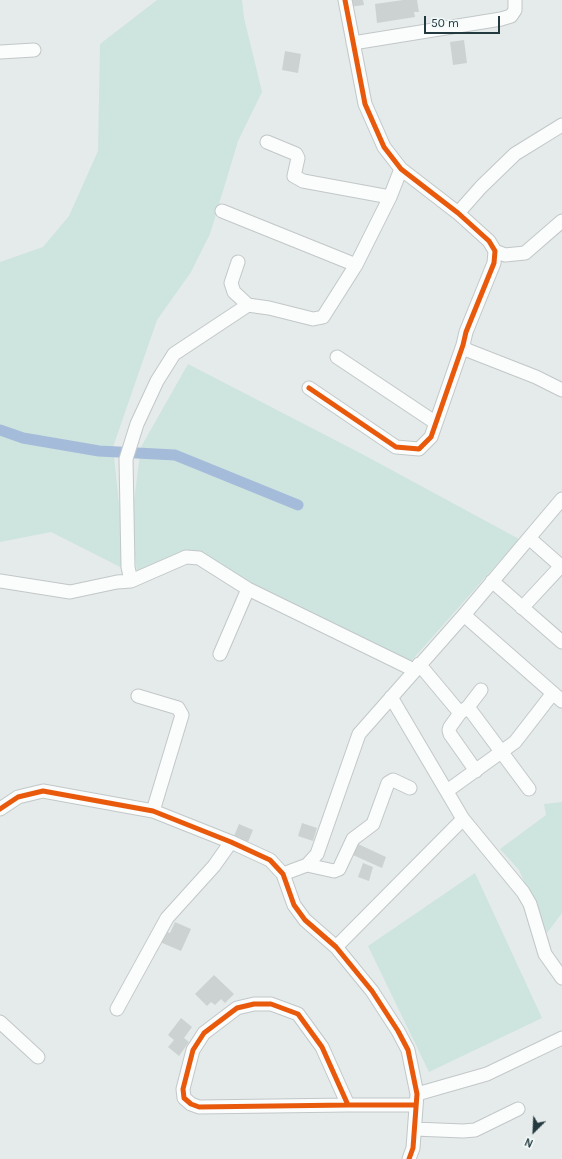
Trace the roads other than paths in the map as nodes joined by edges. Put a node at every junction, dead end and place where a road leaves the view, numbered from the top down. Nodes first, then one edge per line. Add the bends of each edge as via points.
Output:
1 (345, 0) edge
2 (515, 0) edge
3 (353, 43) junction
4 (34, 50) dead end
5 (0, 52) edge
6 (562, 125) edge
7 (267, 142) dead end
8 (401, 169) junction
9 (390, 197) junction
10 (222, 211) dead end
11 (458, 213) junction
12 (562, 221) edge
13 (495, 251) junction
14 (238, 262) dead end
15 (356, 265) junction
16 (248, 305) junction
17 (463, 345) junction
18 (337, 357) dead end
19 (309, 388) dead end
20 (562, 390) edge
21 (436, 423) junction
22 (562, 499) edge
23 (530, 538) junction
24 (561, 567) edge
25 (0, 581) edge
26 (131, 581) junction
27 (492, 581) junction
28 (248, 589) junction
29 (522, 608) junction
30 (464, 615) junction
31 (559, 634) edge
32 (220, 654) dead end
33 (417, 667) junction
34 (481, 690) dead end
35 (138, 696) dead end
36 (391, 697) junction
37 (558, 697) edge
38 (464, 710) junction
39 (502, 752) junction
40 (476, 771) junction
41 (410, 788) dead end
42 (530, 789) dead end
43 (447, 791) junction
44 (0, 809) edge
45 (153, 811) junction
46 (463, 819) junction
47 (231, 842) junction
48 (307, 865) junction
49 (283, 874) junction
50 (336, 947) junction
51 (562, 978) edge
52 (117, 1008) dead end
53 (0, 1022) edge
54 (562, 1038) edge
55 (38, 1057) dead end
56 (417, 1100) junction
57 (348, 1104) junction
58 (518, 1108) dead end
59 (415, 1129) junction
60 (409, 1159) edge

1 - 3 street
2 - 3 street via 515,10 511,16 501,19
3 - 8 street via 365,104 384,147
4 - 5 street
6 - 11 street via 515,154
7 - 9 street via 296,154 298,158 294,176 303,181
8 - 9 street
8 - 11 street
9 - 15 street
10 - 15 street
11 - 13 street via 489,241
12 - 13 street via 525,252 505,255
13 - 17 street via 494,263
14 - 16 street via 232,283 234,292
15 - 16 street via 323,317 313,319
16 - 26 street via 174,354 157,381 137,424 126,459 128,567
17 - 20 street via 467,350
17 - 21 street
18 - 21 street
19 - 21 street via 396,447 420,449 431,437
22 - 23 street
23 - 24 street
23 - 27 street
24 - 29 street
25 - 26 street via 70,592
26 - 28 street via 186,557 192,557 199,558
27 - 29 street
27 - 30 street
28 - 32 street
28 - 33 street
29 - 31 street
30 - 33 street
30 - 37 street
33 - 36 street
33 - 38 street
34 - 38 street
35 - 45 street via 178,708 182,715
36 - 43 street
36 - 48 street via 359,734 317,854
37 - 39 street
38 - 39 street
38 - 40 street via 449,730
39 - 40 street
39 - 42 street
40 - 43 street
41 - 48 street via 393,780 388,783 373,824 353,839 339,869 334,871
43 - 46 street
44 - 45 street via 18,797 43,791
45 - 47 street
46 - 50 street
46 - 51 street via 523,892 530,904 545,954
47 - 49 street via 270,860
47 - 52 street via 214,866 167,918
48 - 49 street
49 - 50 street via 294,905 305,920
50 - 56 street via 372,991 398,1031 408,1050
53 - 55 street
54 - 56 street via 486,1074
56 - 57 street
56 - 59 street
57 - 57 street via 199,1107 184,1098 183,1089 192,1050 204,1033 237,1008 271,1004 298,1014 322,1047
58 - 59 street via 475,1130 463,1132
59 - 60 street

